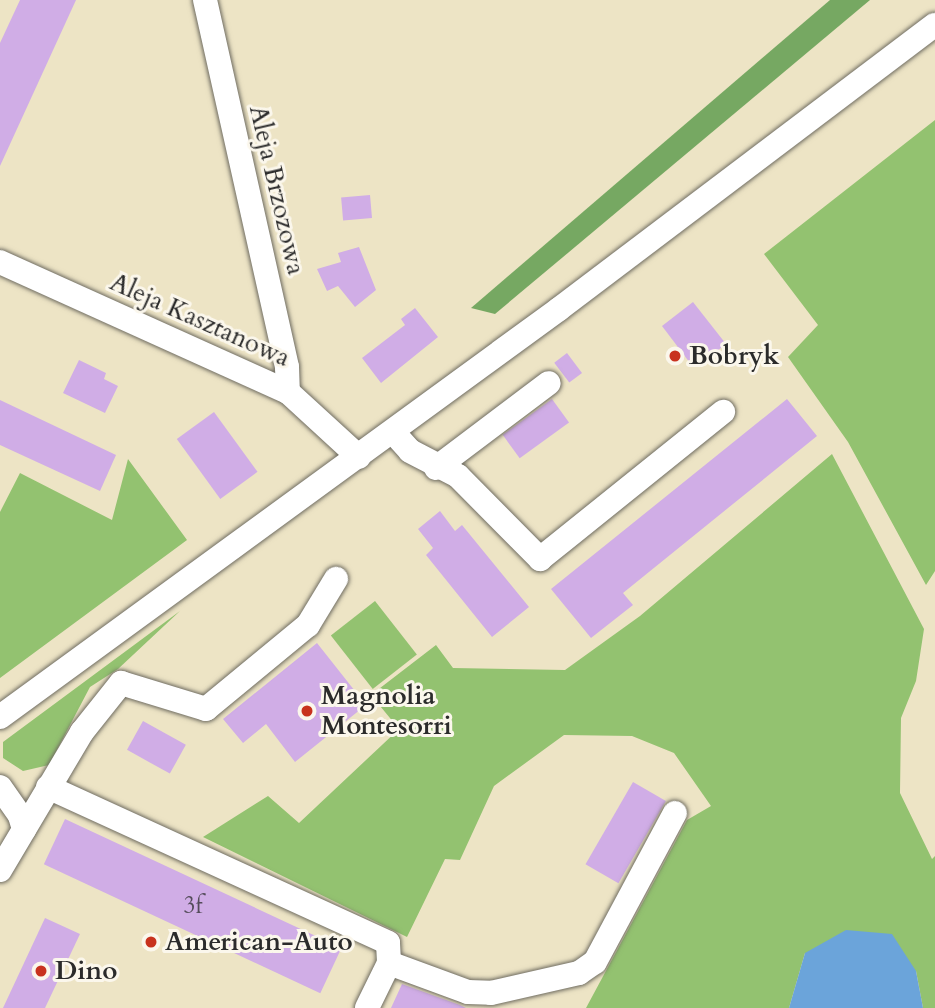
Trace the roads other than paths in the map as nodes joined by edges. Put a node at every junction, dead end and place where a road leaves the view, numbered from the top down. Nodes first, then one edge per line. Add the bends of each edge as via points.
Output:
1 (205, 0) edge
2 (935, 25) edge
3 (0, 262) edge
4 (549, 383) dead end
5 (288, 392) junction
6 (723, 412) dead end
7 (393, 432) junction
8 (359, 457) junction
9 (436, 468) junction
10 (335, 579) dead end
11 (0, 717) edge
12 (0, 787) edge
13 (48, 788) junction
14 (675, 813) dead end
15 (24, 830) junction
16 (0, 870) edge
17 (389, 963) junction
18 (367, 1008) edge

1 - 5 street, Aleja Brzozowa via 286,364
2 - 7 street
3 - 5 street, Aleja Kasztanowa
4 - 9 street
5 - 8 street, Aleja Kasztanowa
6 - 9 street via 540,559 458,476
7 - 8 street
7 - 9 street via 410,451
8 - 11 street
10 - 13 street via 308,625 206,709 121,683 82,732
12 - 15 street
13 - 15 street
13 - 17 street via 388,943
14 - 17 street via 595,962 579,973 491,993 468,992
15 - 16 street
17 - 18 street

